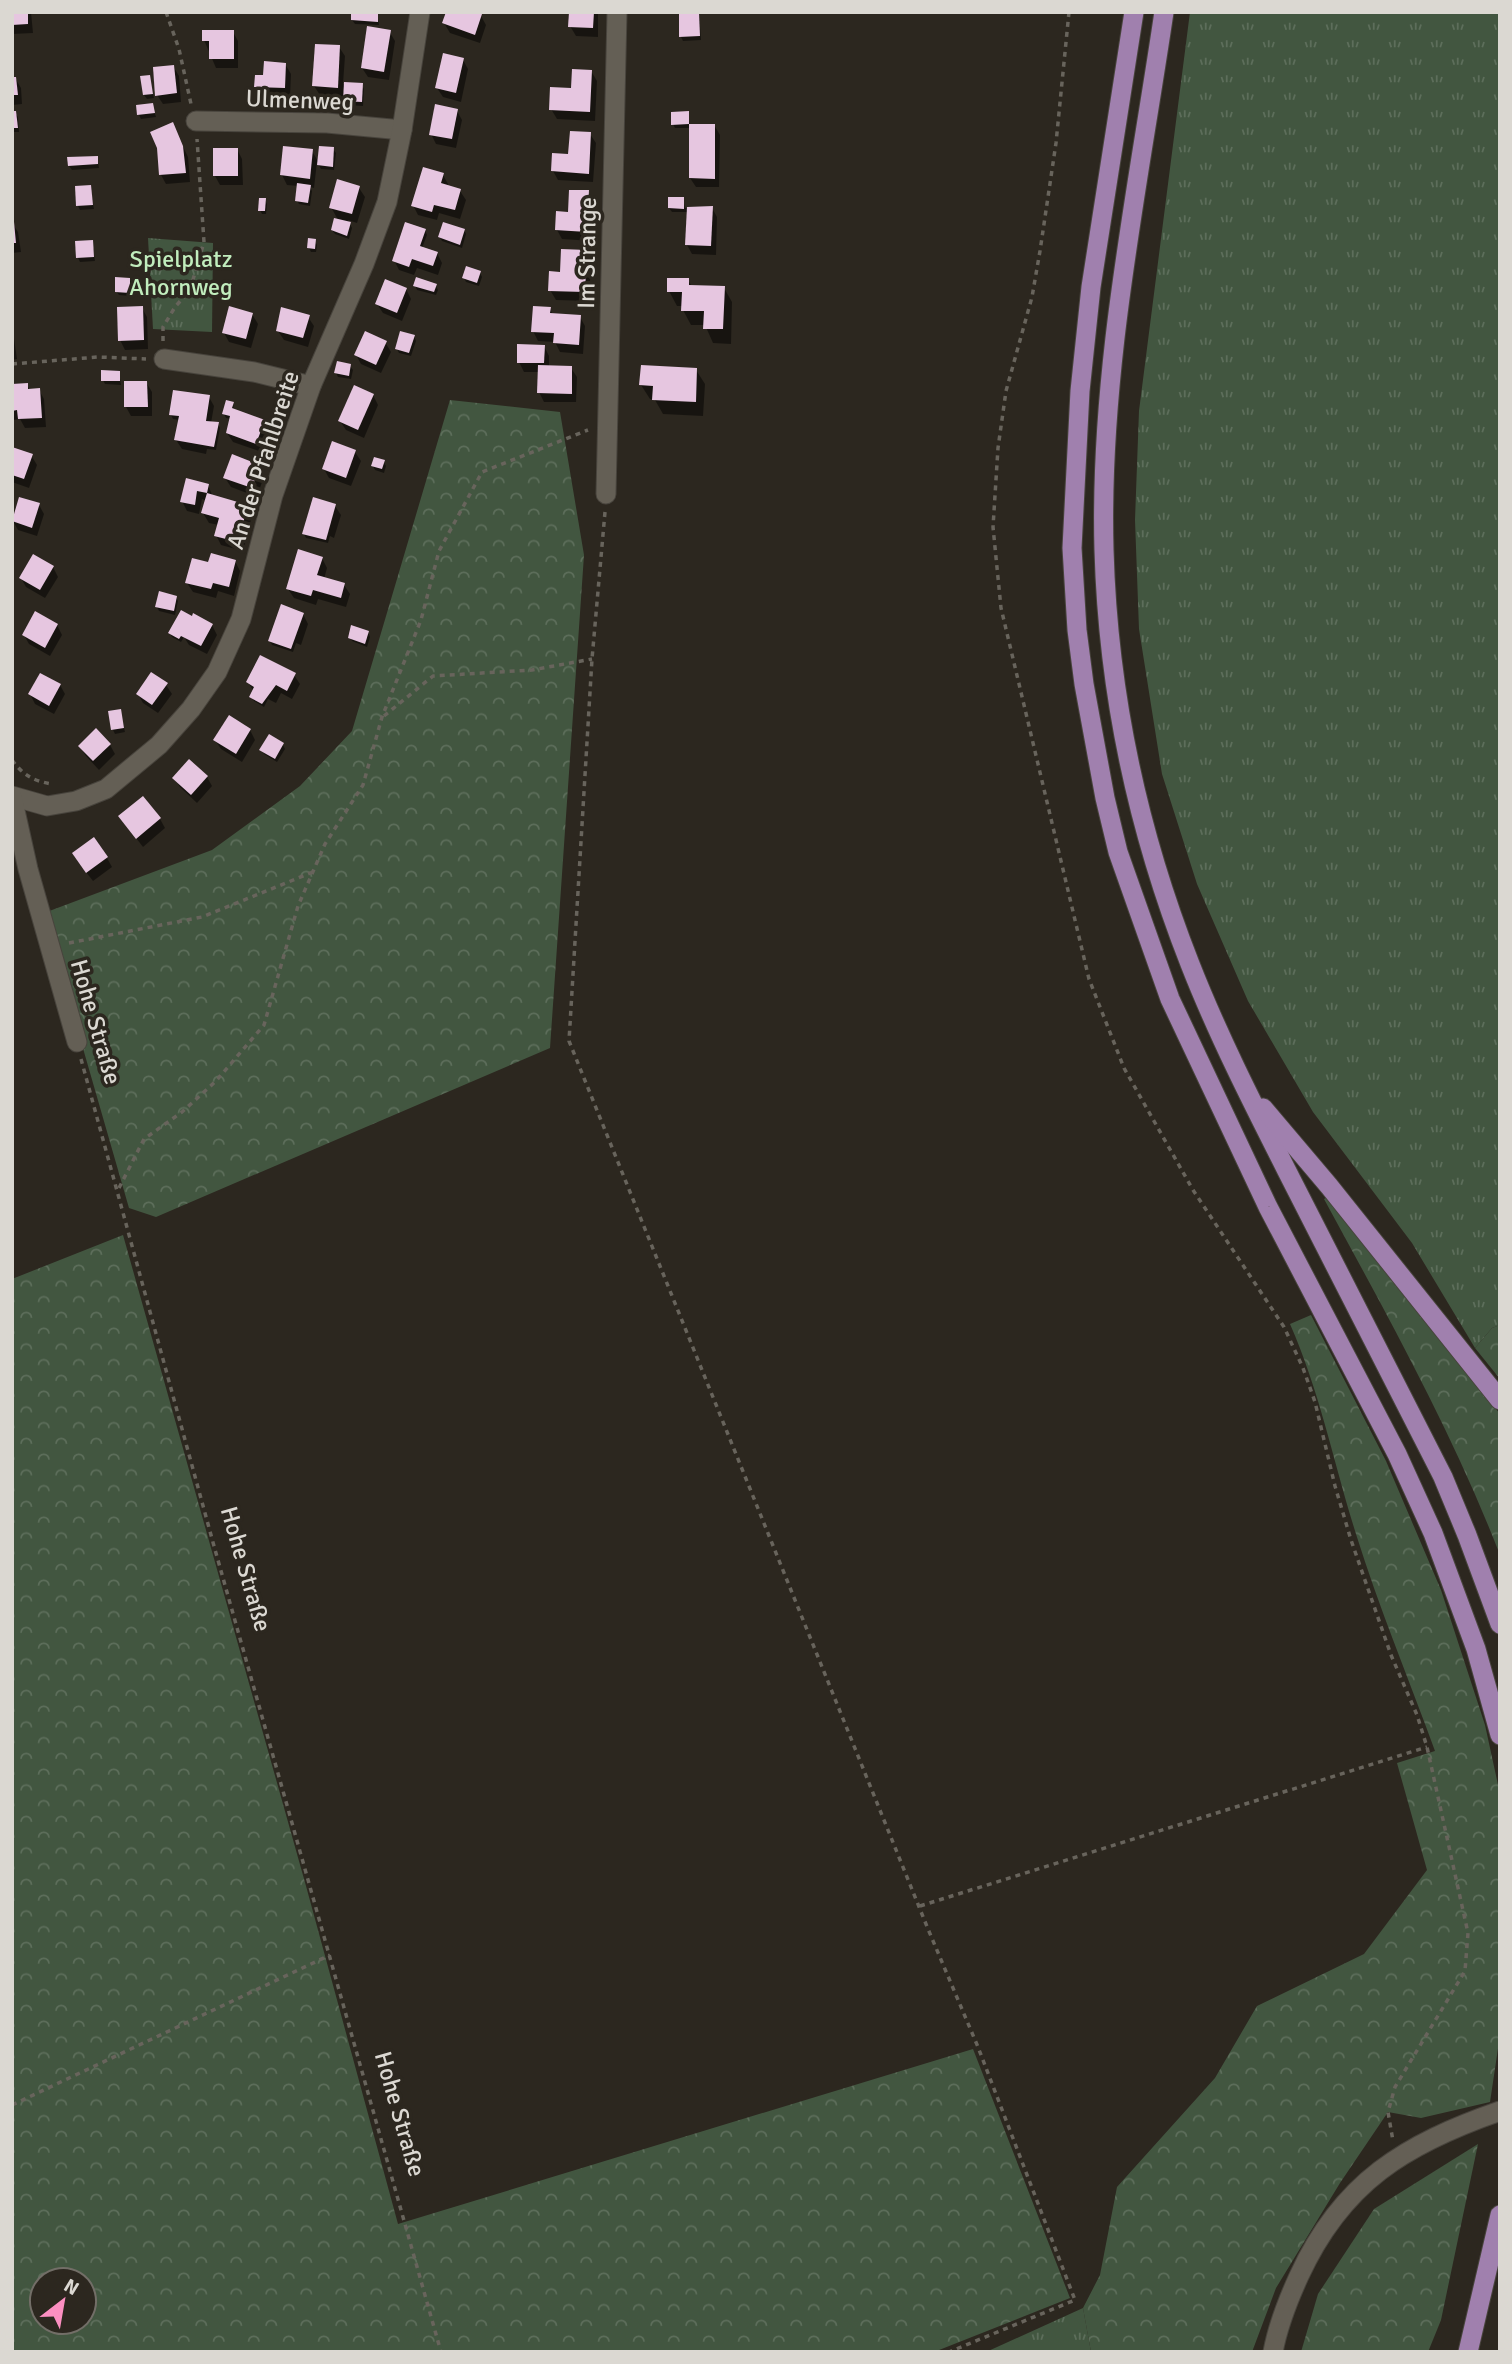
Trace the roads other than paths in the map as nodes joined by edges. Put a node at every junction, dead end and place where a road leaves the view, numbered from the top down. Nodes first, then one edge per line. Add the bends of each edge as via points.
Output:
1 (420, 12) edge
2 (617, 12) edge
3 (1134, 12) edge
4 (1164, 12) edge
5 (196, 121) road end
6 (402, 130) junction
7 (164, 359) road end
8 (311, 386) junction
9 (606, 494) road end
10 (12, 796) edge
11 (76, 1042) road end
12 (1242, 1083) junction
13 (1500, 1401) edge
14 (1500, 1625) edge
15 (1500, 1735) edge
16 (1500, 2111) edge
17 (1500, 2215) edge
18 (1478, 2316) junction
19 (1273, 2352) edge
20 (1460, 2352) edge
21 (1468, 2352) edge

1 - 6 street, An der Pfahlbreite
2 - 9 street, Im Strange
3 - 15 highway via 1091,287 1072,548 1084,684 1105,798 1131,891 1170,999 1268,1207 1397,1454 1433,1533 1476,1649
4 - 12 highway via 1119,306 1104,549 1108,614 1121,717 1146,835 1190,966
5 - 6 street, Ulmenweg via 327,123
6 - 8 street, An der Pfahlbreite via 387,202
7 - 8 street
8 - 10 street, An der Pfahlbreite via 273,495 241,619 217,672 191,709 159,745 106,789 47,806
10 - 11 street, Hohe Straße
12 - 13 highway
12 - 14 highway via 1443,1477
16 - 19 street via 1413,2149 1347,2199 1305,2263
17 - 18 highway
18 - 20 highway
18 - 21 highway

